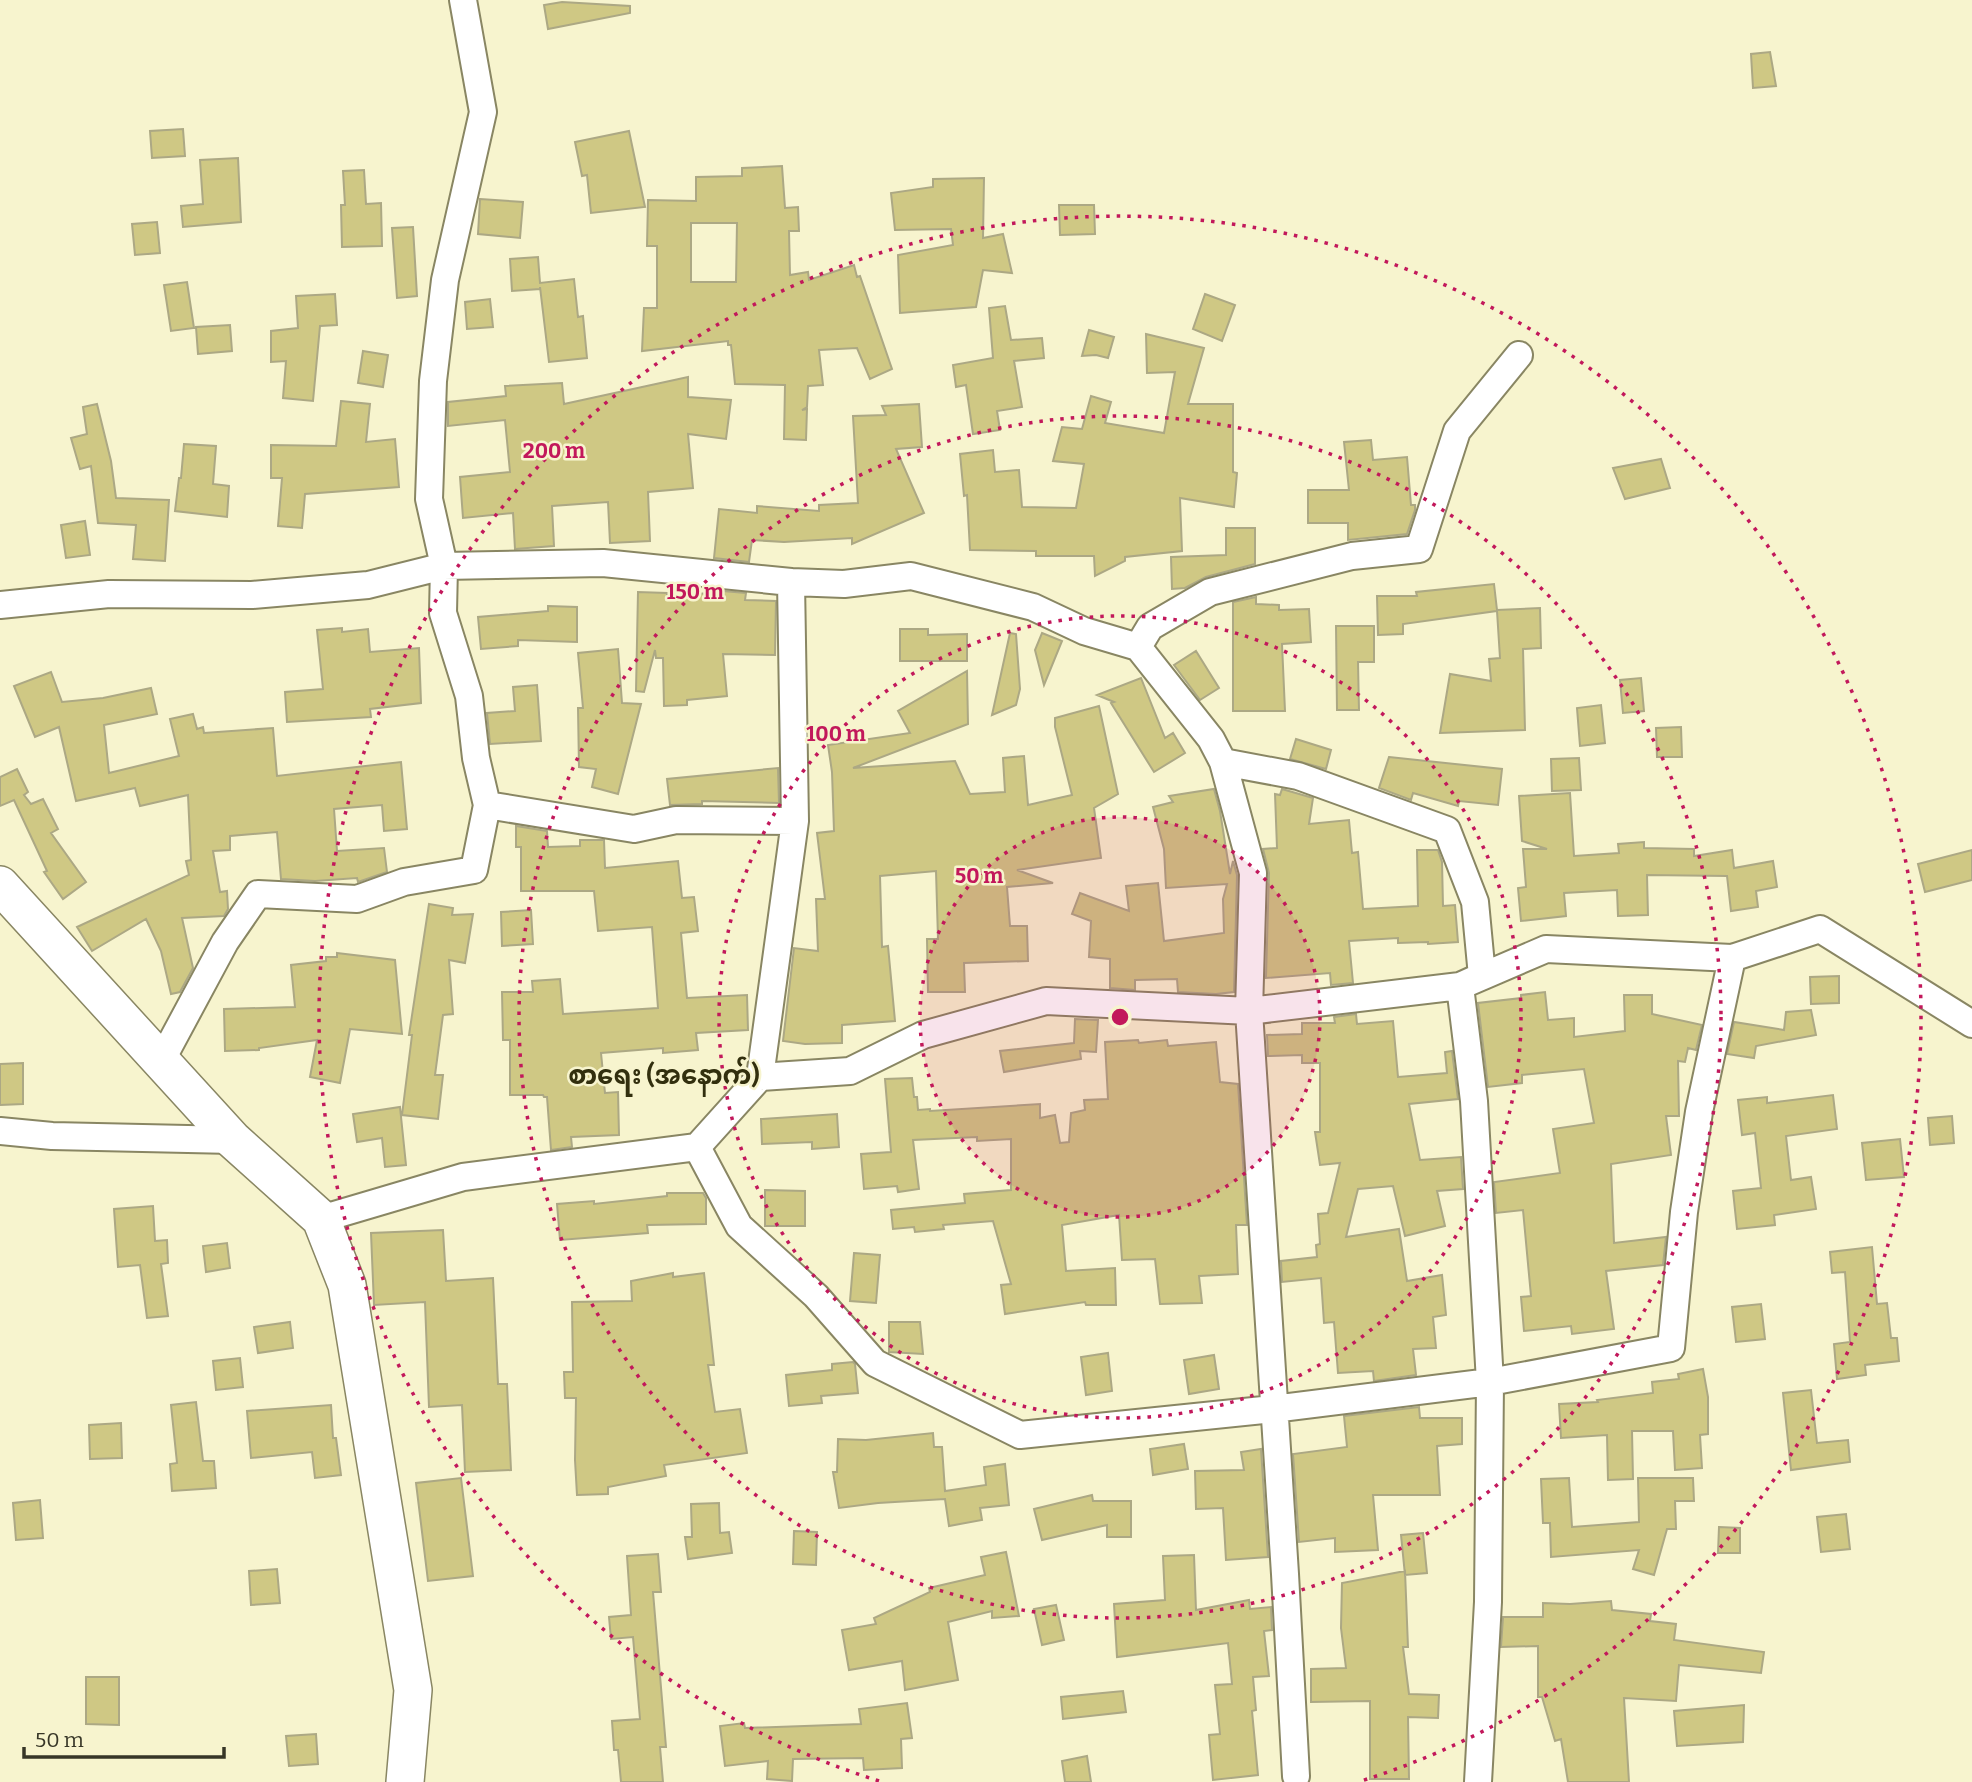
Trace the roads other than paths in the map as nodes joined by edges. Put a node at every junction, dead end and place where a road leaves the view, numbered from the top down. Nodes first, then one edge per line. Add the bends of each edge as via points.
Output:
1 (463, 0) edge
2 (1519, 355) dead end
3 (444, 566) junction
4 (791, 582) junction
5 (0, 605) edge
6 (1138, 647) junction
7 (1223, 762) junction
8 (487, 805) junction
9 (795, 821) junction
10 (0, 885) edge
11 (1732, 958) junction
12 (1460, 986) junction
13 (1249, 1012) junction
14 (1972, 1024) edge
15 (160, 1063) junction
16 (760, 1077) junction
17 (0, 1131) edge
18 (233, 1140) junction
19 (697, 1147) junction
20 (321, 1219) junction
21 (1490, 1382) junction
22 (1273, 1409) junction
23 (1296, 1776) dead end
24 (405, 1782) edge
25 (1478, 1782) edge

1 - 3 street via 483,112 445,280 433,381 429,499
2 - 6 street via 1457,432 1419,549 1352,556 1210,592 1150,627
3 - 4 street via 603,563
3 - 5 street via 368,585 252,595 109,594
3 - 8 street via 443,613 469,696
4 - 6 street via 844,584 911,576 1033,607 1084,631
4 - 9 street
6 - 7 street via 1211,738
7 - 12 street via 1298,776 1447,830 1475,902 1482,976
7 - 13 street via 1253,873
8 - 9 street via 634,829 676,821
8 - 15 street via 474,870 404,882 357,899 258,894 225,942
9 - 16 street
10 - 15 street
11 - 12 street via 1546,949
11 - 14 street via 1820,929
11 - 21 street via 1699,1111 1671,1348
12 - 13 street
12 - 21 street via 1474,1101
13 - 16 street via 1046,1001 923,1035 850,1070
13 - 22 street
15 - 18 street
16 - 19 street
17 - 18 street
18 - 20 street
19 - 20 street via 463,1177
19 - 22 street via 739,1226 816,1296 875,1363 1020,1435
20 - 24 street via 347,1285 411,1676
21 - 22 street
21 - 25 street via 1488,1602
22 - 23 street

